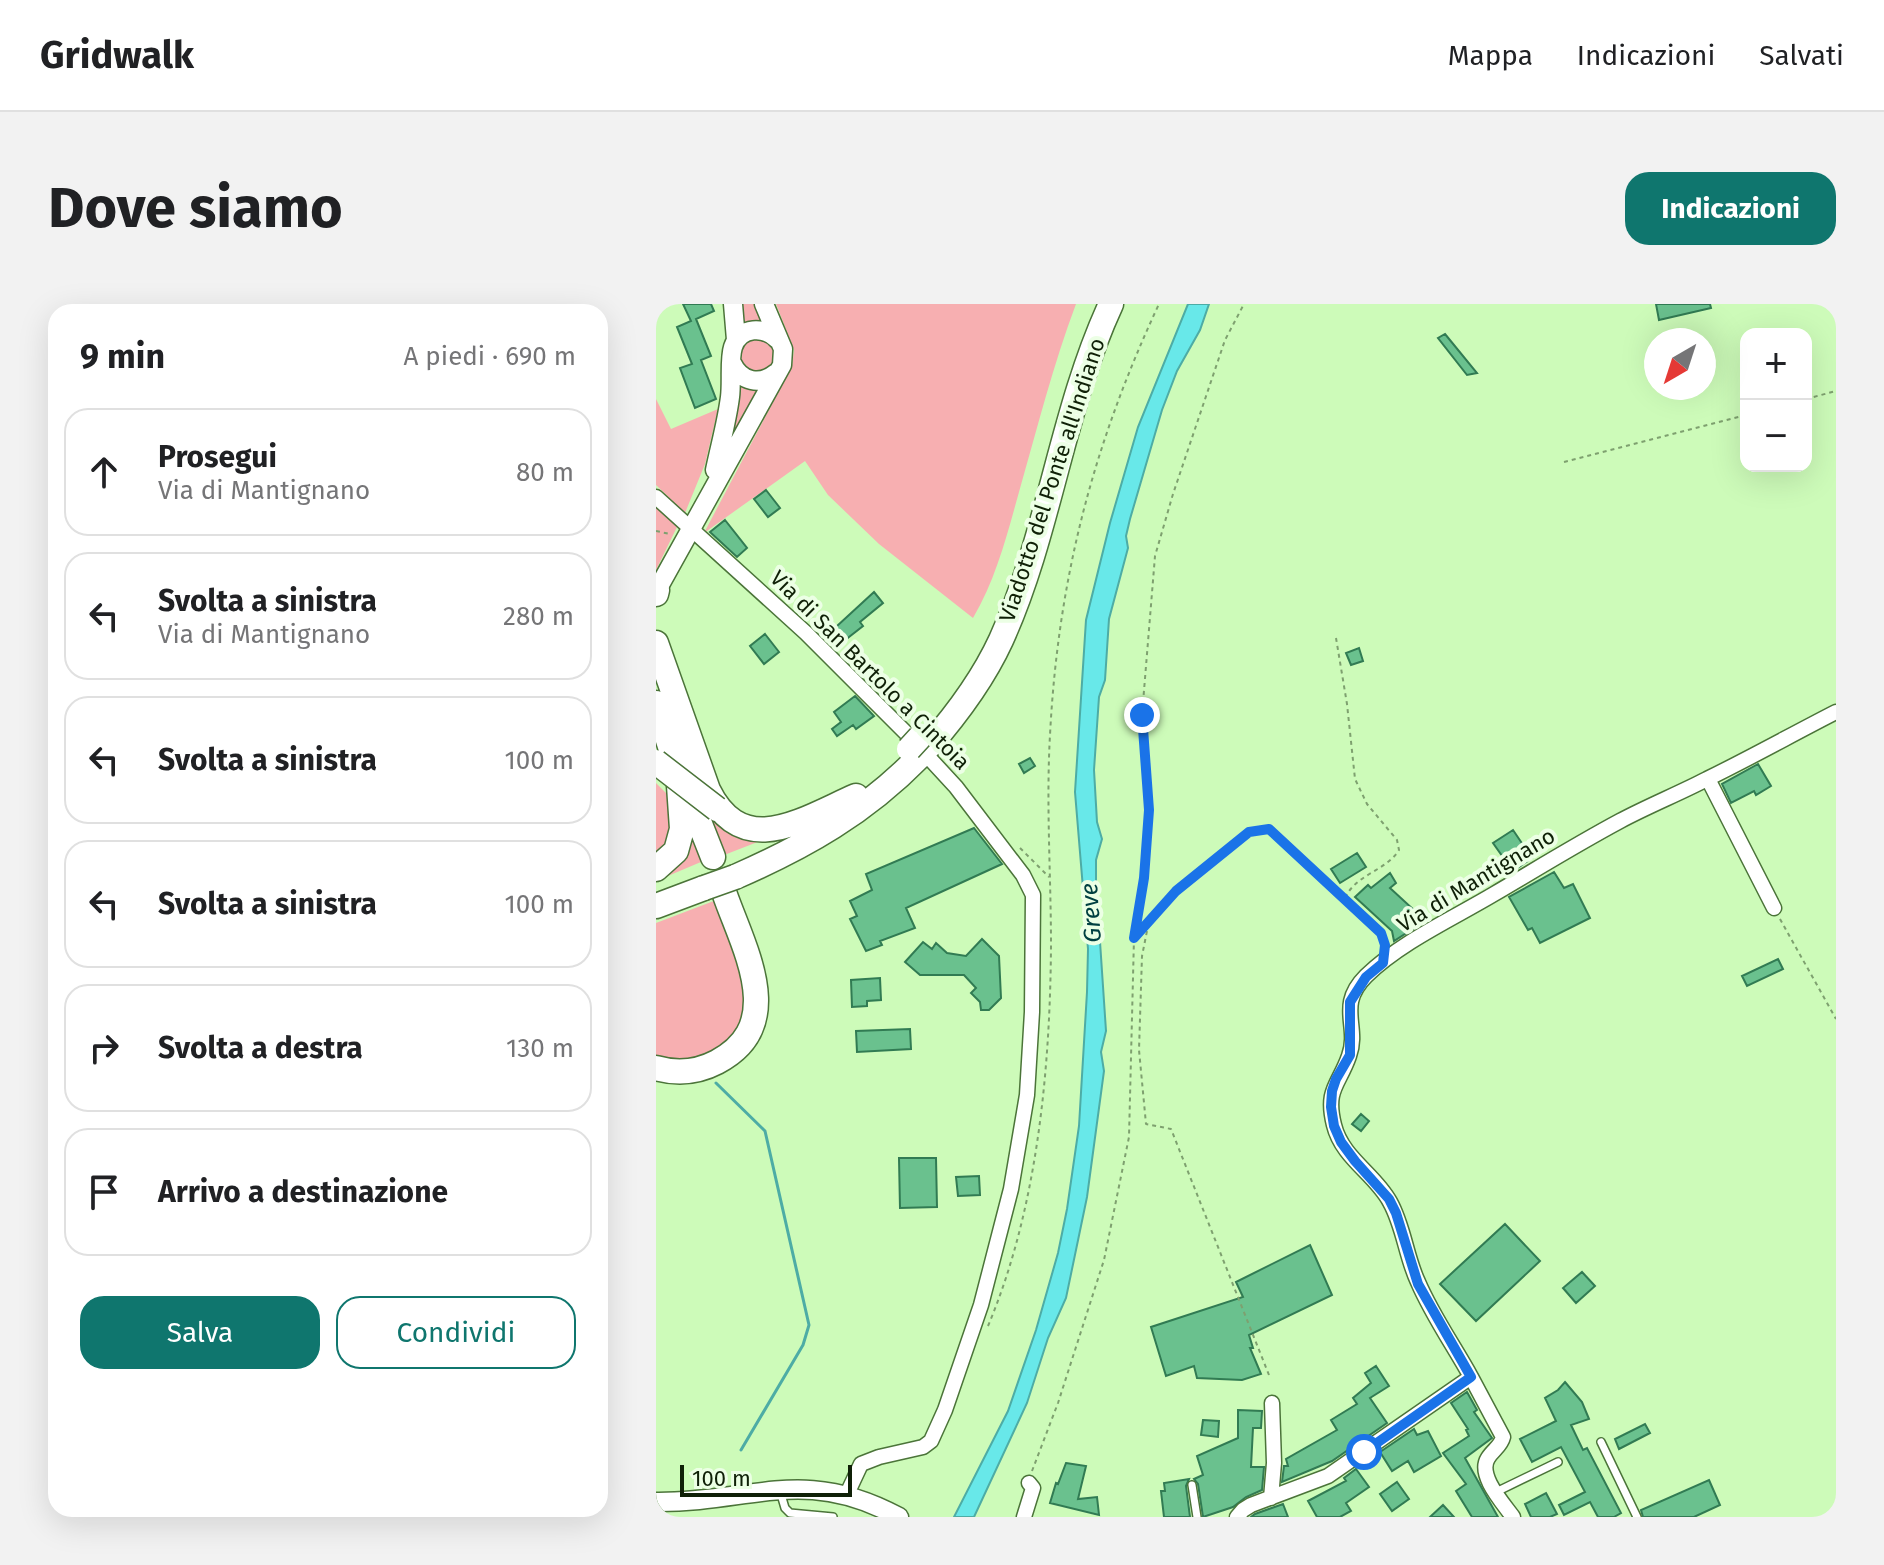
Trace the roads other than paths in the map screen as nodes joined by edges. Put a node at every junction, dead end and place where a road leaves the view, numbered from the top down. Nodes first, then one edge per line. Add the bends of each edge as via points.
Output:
1 (733, 304) edge
2 (764, 304) edge
3 (1095, 304) edge
4 (1111, 304) edge
5 (736, 340) junction
6 (778, 340) junction
7 (732, 363) junction
8 (776, 373) junction
9 (711, 490) junction
10 (656, 497) edge
11 (682, 533) junction
12 (656, 592) edge
13 (656, 643) edge
14 (656, 703) edge
15 (1836, 712) edge
16 (660, 724) edge
17 (917, 745) junction
18 (663, 770) edge
19 (1708, 779) junction
20 (856, 796) junction
21 (717, 809) junction
22 (656, 869) edge
23 (718, 876) junction
24 (664, 898) edge
25 (1774, 908) road end
26 (656, 912) edge
27 (656, 1068) edge
28 (1471, 1377) junction
29 (1272, 1403) dead end
30 (1601, 1442) dead end
31 (1558, 1462) dead end
32 (1030, 1477) road end
33 (1192, 1485) dead end
34 (780, 1489) junction
35 (1496, 1492) junction
36 (847, 1494) junction
37 (1271, 1498) junction
38 (656, 1502) edge
39 (833, 1517) edge
40 (899, 1517) edge
41 (1024, 1517) edge
42 (1197, 1517) edge
43 (1237, 1517) edge
44 (1513, 1517) edge
45 (1637, 1517) edge

1 - 5 street
2 - 6 street
3 - 17 highway, Viadotto del Ponte all'Indiano via 1071,365 1001,600 971,665
4 - 17 highway, Viadotto del Ponte all'Indiano via 1078,390 1028,567 1001,640 963,705
5 - 6 street via 755,330
5 - 7 street
6 - 8 street via 783,360
7 - 8 street via 748,380 766,380
7 - 9 street
8 - 9 street
9 - 11 street
10 - 11 street, Via di San Bartolo a Cintoia
11 - 12 street
11 - 17 street, Via di San Bartolo a Cintoia via 806,633
13 - 21 highway
14 - 16 highway
15 - 19 street, Via di Mantignano
16 - 18 highway
17 - 20 highway, Viadotto del Ponte all'Indiano
17 - 23 highway, Viadotto del Ponte all'Indiano via 893,784 844,822 777,859
17 - 36 street, Via di San Bartolo a Cintoia via 956,787 1031,889 1030,1052 1021,1140 1005,1214 981,1305 939,1426 923,1447 861,1464
18 - 21 highway, bridge
18 - 22 highway via 678,799 682,822 680,843
18 - 23 highway
19 - 25 street
19 - 28 street, Via di Mantignano via 1595,836 1414,942 1366,977 1350,1002 1350,1055 1332,1091 1334,1126 1355,1161 1389,1199 1418,1284
20 - 21 highway via 768,831 740,825
20 - 23 highway, Viadotto del Ponte all'Indiano
23 - 24 highway, Viadotto del Ponte all'Indiano
23 - 27 highway via 755,976 752,1024 736,1048 710,1066 678,1072
24 - 26 highway, Viadotto del Ponte all'Indiano
28 - 35 street, Via di Mantignano via 1503,1437 1484,1465
28 - 37 street via 1340,1469
29 - 37 street
30 - 45 lane
31 - 35 lane
32 - 41 street via 1033,1488
33 - 42 lane
34 - 36 street
34 - 38 street
34 - 39 lane via 790,1513
35 - 44 street
36 - 40 street
37 - 43 street

